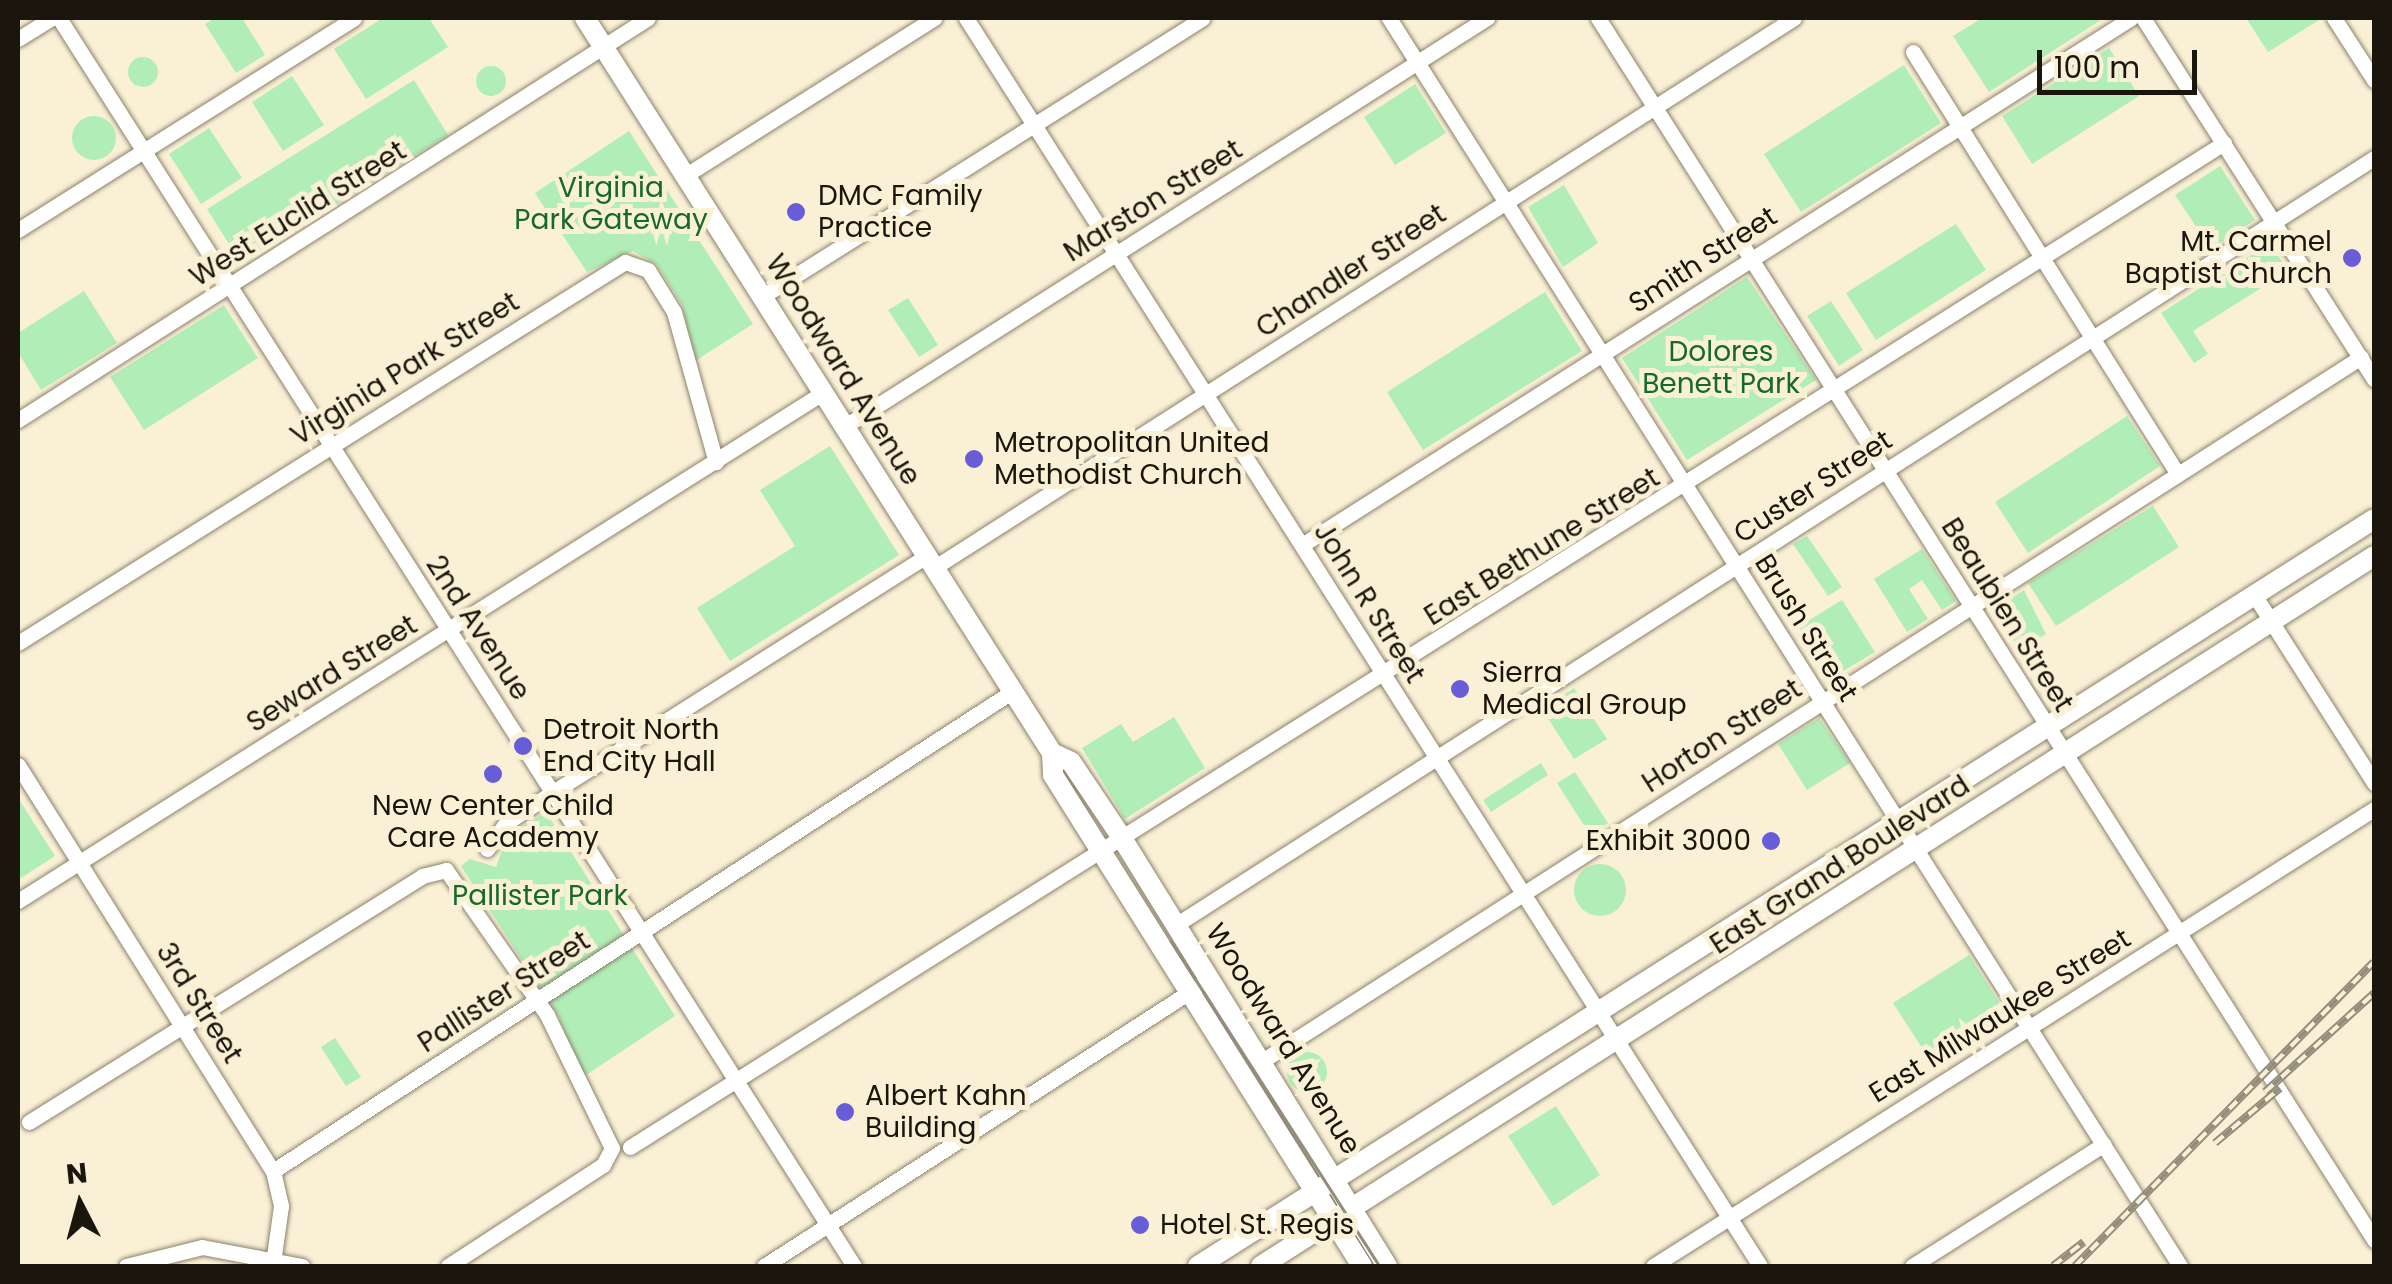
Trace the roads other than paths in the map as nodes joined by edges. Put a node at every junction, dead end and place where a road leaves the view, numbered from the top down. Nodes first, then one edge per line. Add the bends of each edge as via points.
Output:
1 (55, 18) edge
2 (354, 18) edge
3 (585, 18) edge
4 (648, 18) edge
5 (934, 18) edge
6 (966, 18) edge
7 (1203, 18) edge
8 (1389, 18) edge
9 (1487, 18) edge
10 (1598, 18) edge
11 (1794, 18) edge
12 (2131, 18) edge
13 (2143, 18) edge
14 (2334, 18) edge
15 (18, 39) edge
16 (604, 48) junction
17 (1913, 52) dead end
18 (1417, 62) junction
19 (2374, 80) edge
20 (1655, 106) junction
21 (1035, 124) junction
22 (1958, 127) junction
23 (2224, 143) junction
24 (144, 150) junction
25 (2374, 158) edge
26 (686, 175) junction
27 (1506, 202) junction
28 (2275, 222) junction
29 (18, 230) edge
30 (1117, 253) junction
31 (2042, 258) junction
32 (1751, 259) junction
33 (230, 286) junction
34 (763, 296) junction
35 (2092, 339) junction
36 (1602, 354) junction
37 (2361, 357) junction
38 (2374, 378) edge
39 (1834, 390) junction
40 (824, 392) junction
41 (1206, 393) junction
42 (18, 420) edge
43 (846, 426) junction
44 (332, 445) junction
45 (716, 462) junction
46 (1886, 470) junction
47 (2178, 474) junction
48 (1686, 485) junction
49 (2374, 519) edge
50 (1302, 544) junction
51 (2374, 556) edge
52 (931, 561) junction
53 (1737, 566) junction
54 (2255, 596) junction
55 (1972, 606) junction
56 (2272, 622) junction
57 (449, 630) junction
58 (18, 643) edge
59 (1386, 676) junction
60 (1013, 692) junction
61 (1823, 701) junction
62 (2049, 728) junction
63 (1052, 753) junction
64 (2065, 754) junction
65 (1437, 757) junction
66 (18, 765) edge
67 (2374, 784) edge
68 (552, 792) junction
69 (2374, 809) edge
70 (1900, 823) junction
71 (1120, 835) junction
72 (1100, 846) junction
73 (1916, 848) junction
74 (486, 849) dead end
75 (79, 862) junction
76 (1800, 886) junction
77 (1523, 893) junction
78 (18, 901) edge
79 (1816, 913) junction
80 (1178, 924) junction
81 (644, 932) junction
82 (2179, 932) junction
83 (1716, 940) junction
84 (1724, 974) junction
85 (1211, 978) junction
86 (1192, 990) junction
87 (538, 1000) junction
88 (1600, 1014) junction
89 (184, 1024) junction
90 (2030, 1027) junction
91 (1576, 1030) junction
92 (1618, 1042) junction
93 (1262, 1061) junction
94 (1584, 1063) junction
95 (736, 1080) junction
96 (29, 1122) dead end
97 (2104, 1144) junction
98 (630, 1147) dead end
99 (1368, 1163) junction
100 (273, 1171) junction
101 (1339, 1178) junction
102 (1318, 1190) junction
103 (1383, 1190) junction
104 (1356, 1207) junction
105 (1729, 1217) junction
106 (1274, 1218) junction
107 (1336, 1220) junction
108 (828, 1225) junction
109 (2374, 1240) edge
110 (1290, 1248) junction
111 (274, 1256) junction
112 (126, 1266) edge
113 (302, 1266) edge
114 (448, 1266) edge
115 (764, 1266) edge
116 (854, 1266) edge
117 (1200, 1266) edge
118 (1261, 1266) edge
119 (1362, 1266) edge
120 (1388, 1266) edge
121 (1653, 1266) edge
122 (1760, 1266) edge
123 (1912, 1266) edge
124 (2180, 1266) edge

1 - 15 street
1 - 24 street, 2nd Avenue
2 - 24 street
3 - 16 main road, Woodward Avenue
4 - 16 street, West Euclid Street
5 - 26 street
6 - 21 street, John R Street
7 - 21 street
8 - 18 street, Brush Street
9 - 18 street, Marston Street
10 - 20 street, Beaubien Street
11 - 20 street, Chandler Street
12 - 22 street, Smith Street
13 - 23 street
14 - 19 street
16 - 26 main road, Woodward Avenue
16 - 33 street, West Euclid Street
17 - 22 street
18 - 27 street, Brush Street
18 - 30 street, Marston Street
20 - 27 street, Chandler Street
20 - 32 street, Beaubien Street
21 - 30 street, John R Street
21 - 34 street
22 - 31 street
22 - 32 street, Smith Street
23 - 28 street
23 - 31 street, East Bethune Street
24 - 29 street
24 - 33 street, 2nd Avenue
25 - 28 street, Custer Street
26 - 34 main road, Woodward Avenue
27 - 36 street, Brush Street
27 - 41 street, Chandler Street
28 - 35 street, Custer Street
28 - 37 street
30 - 41 street, John R Street
30 - 43 street, Marston Street
31 - 35 street
31 - 39 street, East Bethune Street
32 - 36 street, Smith Street
32 - 39 street, Beaubien Street
33 - 42 street, West Euclid Street
33 - 44 street, 2nd Avenue
34 - 40 main road, Woodward Avenue
35 - 46 street, Custer Street
35 - 47 street
36 - 48 street, Brush Street
36 - 50 street, Smith Street
37 - 38 street
37 - 47 street, Horton Street
39 - 46 street, Beaubien Street
39 - 48 street, East Bethune Street
40 - 43 main road, Woodward Avenue
40 - 45 street, Seward Street
41 - 50 street, John R Street
41 - 52 street, Chandler Street
43 - 52 main road, Woodward Avenue
44 - 45 street, Virginia Park Street via 635,263 674,312
44 - 57 street, 2nd Avenue
44 - 58 street, Virginia Park Street
45 - 57 street, Seward Street
46 - 53 street, Custer Street
46 - 55 street, Beaubien Street
47 - 55 street, Horton Street
48 - 53 street, Brush Street
48 - 59 street, East Bethune Street
49 - 54 main road, East Grand Boulevard
50 - 59 street, John R Street
51 - 56 main road, East Grand Boulevard
52 - 60 main road, Woodward Avenue
52 - 68 street, Chandler Street
53 - 61 street, Brush Street
53 - 65 street, Custer Street
54 - 56 street
54 - 62 main road, East Grand Boulevard
55 - 61 street, Horton Street
55 - 62 street, Beaubien Street
56 - 64 main road, East Grand Boulevard
56 - 67 street
57 - 68 street, 2nd Avenue
57 - 75 street, Seward Street
59 - 65 street, John R Street
59 - 71 street, East Bethune Street
60 - 63 main road, Woodward Avenue
60 - 81 street, Pallister Street
61 - 70 street, Brush Street
61 - 77 street, Horton Street
62 - 64 street, Beaubien Street
62 - 70 main road, East Grand Boulevard
63 - 71 main road, Woodward Avenue via 1071,762
63 - 72 main road, Woodward Avenue via 1053,775
64 - 73 main road, East Grand Boulevard
64 - 82 street, Beaubien Street
65 - 77 street, John R Street
65 - 80 street, Custer Street
66 - 75 street, 3rd Street
68 - 74 street, Chandler Street via 506,823
68 - 81 street, 2nd Avenue
69 - 82 street, East Milwaukee Street
70 - 73 street, Brush Street
70 - 76 main road, East Grand Boulevard
71 - 72 street, East Bethune Street
71 - 80 main road, Woodward Avenue
72 - 86 main road, Woodward Avenue
72 - 95 street, East Bethune Street
73 - 79 main road, East Grand Boulevard
73 - 90 street, Brush Street
75 - 78 street, Seward Street
75 - 89 street, 3rd Street
76 - 79 main road
76 - 83 main road, East Grand Boulevard
77 - 88 street, John R Street
77 - 93 street, Horton Street
79 - 84 main road, East Grand Boulevard
80 - 85 main road, Woodward Avenue
81 - 87 street, Pallister Street
81 - 95 street, 2nd Avenue
82 - 90 street, East Milwaukee Street
82 - 109 street, Beaubien Street
83 - 84 main road via 1706,963
83 - 88 main road, East Grand Boulevard
84 - 92 main road, East Grand Boulevard
85 - 86 street
85 - 93 main road, Woodward Avenue
86 - 102 main road, Woodward Avenue
86 - 108 street
87 - 89 street via 446,870 422,876
87 - 100 street, Pallister Street
87 - 114 street via 612,1153
88 - 91 main road, East Grand Boulevard
88 - 92 street, John R Street
89 - 96 street
89 - 100 street, 3rd Street
90 - 97 street, Brush Street
90 - 105 street, East Milwaukee Street
91 - 94 main road via 1591,1040
91 - 99 main road, East Grand Boulevard
92 - 94 main road, East Grand Boulevard
92 - 105 street, John R Street
93 - 101 main road, Woodward Avenue
94 - 103 main road, East Grand Boulevard
95 - 98 street, East Bethune Street
95 - 108 street, 2nd Avenue
97 - 123 street
97 - 124 street, Brush Street
99 - 101 main road, East Grand Boulevard
99 - 103 main road via 1366,1182
100 - 111 street, 3rd Street via 281,1206
101 - 102 main road, East Grand Boulevard
101 - 104 main road, Woodward Avenue
102 - 106 main road, East Grand Boulevard
102 - 107 main road, Woodward Avenue
103 - 104 main road, East Grand Boulevard
104 - 107 main road, East Grand Boulevard
104 - 120 main road, Woodward Avenue
105 - 121 street, East Milwaukee Street
105 - 122 street, John R Street
106 - 110 main road via 1287,1227
106 - 117 main road, East Grand Boulevard
107 - 110 main road, East Grand Boulevard
107 - 119 main road, Woodward Avenue
108 - 115 street
108 - 116 street, 2nd Avenue
110 - 118 main road, East Grand Boulevard
111 - 112 street via 202,1247
111 - 113 street

